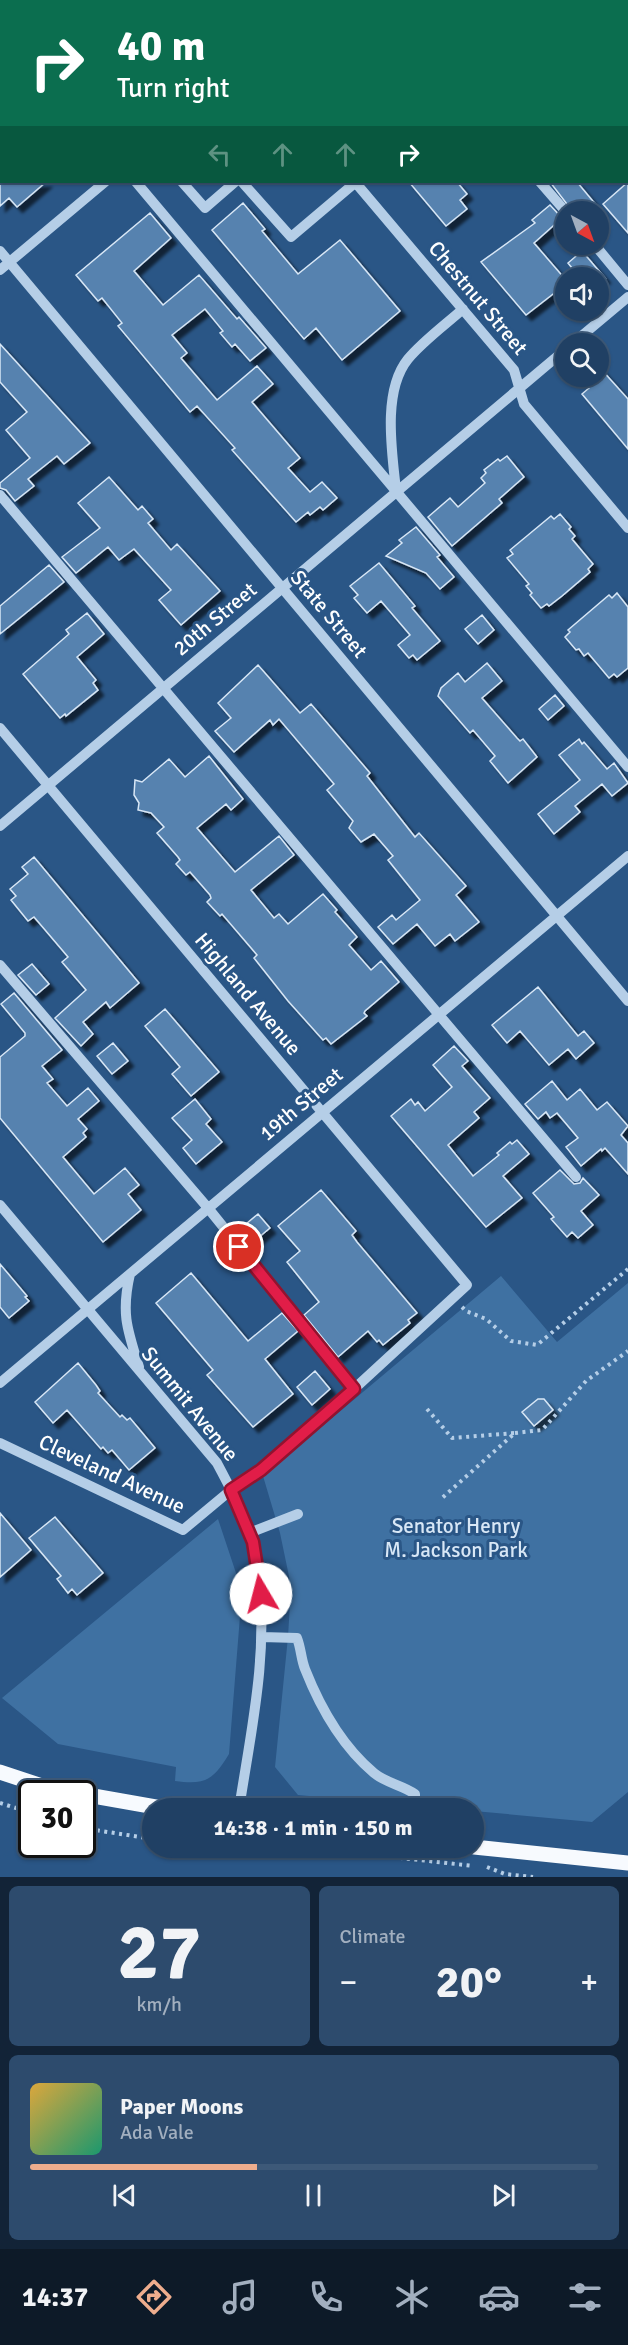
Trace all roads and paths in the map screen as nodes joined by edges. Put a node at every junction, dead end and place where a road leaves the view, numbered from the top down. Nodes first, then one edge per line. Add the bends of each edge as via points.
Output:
1 (104, 183) edge
2 (137, 183) edge
3 (183, 183) edge
4 (235, 183) edge
5 (243, 183) edge
6 (355, 183) edge
7 (357, 183) edge
8 (541, 183) edge
9 (556, 201) edge
10 (0, 251) edge
11 (603, 255) edge
12 (9, 262) junction
13 (0, 270) edge
14 (628, 285) edge
15 (628, 297) edge
16 (463, 309) junction
17 (585, 333) edge
18 (555, 358) edge
19 (518, 388) junction
20 (396, 491) junction
21 (0, 495) edge
22 (628, 528) edge
23 (282, 588) junction
24 (163, 689) junction
25 (0, 728) edge
26 (628, 767) edge
27 (48, 786) junction
28 (0, 826) edge
29 (628, 856) edge
30 (557, 916) junction
31 (0, 965) edge
32 (628, 1001) edge
33 (438, 1015) junction
34 (321, 1113) junction
35 (576, 1178) dead end
36 (0, 1205) edge
37 (208, 1208) junction
38 (628, 1269) edge
39 (130, 1274) junction
40 (453, 1298) junction
41 (87, 1310) junction
42 (628, 1351) edge
43 (141, 1372) junction
44 (0, 1383) edge
45 (354, 1389) junction
46 (428, 1409) dead end
47 (515, 1433) junction
48 (0, 1443) edge
49 (231, 1490) junction
50 (442, 1498) dead end
51 (298, 1514) dead end
52 (249, 1533) junction
53 (262, 1637) junction
54 (0, 1772) edge
55 (24, 1780) edge
56 (96, 1797) edge
57 (241, 1798) edge
58 (415, 1798) edge
59 (0, 1803) edge
60 (142, 1805) edge
61 (18, 1809) edge
62 (96, 1830) edge
63 (142, 1837) edge
64 (484, 1847) edge
65 (400, 1858) edge
66 (628, 1863) edge
67 (533, 1877) edge

1 - 12 street
2 - 20 street
3 - 4 street via 205,208
5 - 6 street via 291,237
7 - 16 street, Chestnut Street
8 - 9 street
10 - 12 street, State Street
11 - 14 street
12 - 13 street
12 - 23 street, State Street
15 - 17 street
16 - 19 street, Chestnut Street via 514,370
16 - 20 street via 409,359 397,376 391,442
18 - 19 street, 20th Street
19 - 20 street, 20th Street
19 - 22 street, Chestnut Street via 524,404
20 - 23 street, 20th Street
20 - 26 street
21 - 24 street
23 - 24 street, 20th Street
23 - 30 street, State Street
24 - 27 street, 20th Street
24 - 33 street
25 - 27 street, Highland Avenue
27 - 28 street, 20th Street
27 - 34 street, Highland Avenue
29 - 30 street, 19th Street
30 - 32 street, State Street
30 - 33 street, 19th Street
31 - 37 street
33 - 34 street, 19th Street
33 - 35 street
34 - 37 street, 19th Street
34 - 40 street, Highland Avenue via 467,1285
36 - 41 street, Summit Avenue
37 - 39 street, 19th Street
37 - 45 street
38 - 40 path via 537,1346 511,1341 486,1318 466,1311
39 - 41 street, 19th Street
39 - 43 street via 126,1329
40 - 45 street
41 - 43 street, Summit Avenue
41 - 44 street, 19th Street
42 - 47 path via 586,1381 542,1430
43 - 49 street, Summit Avenue via 217,1463
45 - 49 street via 261,1470
46 - 47 path via 452,1438
47 - 50 path
48 - 49 street, Cleveland Avenue via 183,1530
49 - 52 street, Summit Avenue
51 - 52 street
52 - 53 street, Summit Avenue via 261,1594
53 - 57 street, Summit Avenue
53 - 58 street via 297,1638 309,1679 336,1728 375,1774 402,1785
54 - 55 main road
56 - 60 main road
59 - 61 path
62 - 63 path
64 - 66 main road
65 - 67 path

